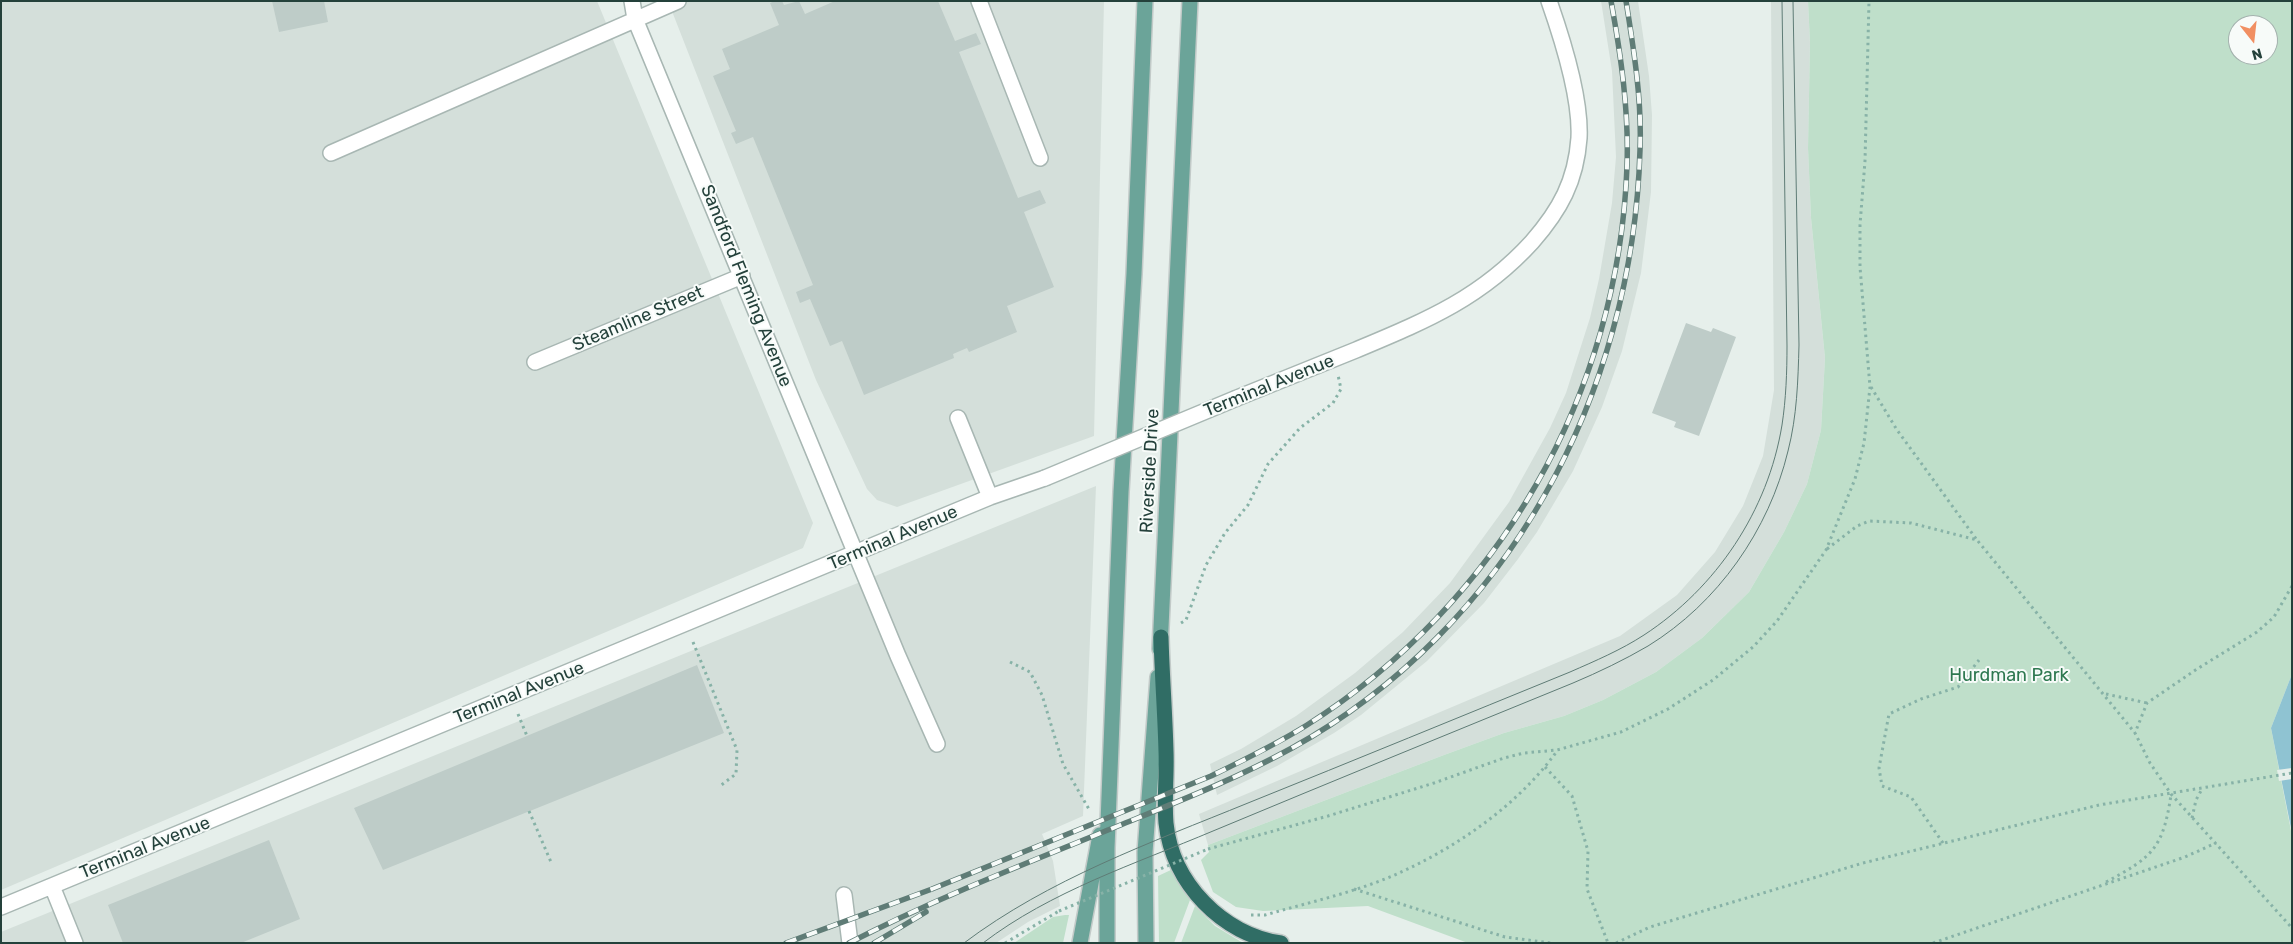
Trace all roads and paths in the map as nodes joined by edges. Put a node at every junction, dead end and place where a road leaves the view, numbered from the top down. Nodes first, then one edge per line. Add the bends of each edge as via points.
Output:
1 (622, 1) edge
2 (632, 1) edge
3 (678, 1) edge
4 (979, 1) edge
5 (1190, 1) edge
6 (1549, 1) edge
7 (1869, 1) edge
8 (1144, 5) edge
9 (635, 19) junction
10 (332, 153) dead end
11 (1040, 158) dead end
12 (742, 276) junction
13 (1334, 359) junction
14 (534, 362) dead end
15 (1870, 387) junction
16 (958, 418) dead end
17 (990, 497) junction
18 (1977, 540) junction
19 (1826, 550) junction
20 (856, 553) junction
21 (2292, 586) edge
22 (1181, 623) dead end
23 (1161, 637) junction
24 (692, 642) dead end
25 (1979, 660) dead end
26 (1010, 662) dead end
27 (2105, 694) junction
28 (2147, 703) junction
29 (518, 714) dead end
30 (2135, 733) junction
31 (527, 736) dead end
32 (937, 744) dead end
33 (1557, 750) junction
34 (1545, 767) junction
35 (2292, 773) edge
36 (1110, 782) junction
37 (720, 786) dead end
38 (2202, 789) junction
39 (2171, 794) junction
40 (529, 811) dead end
41 (1090, 811) dead end
42 (2192, 818) junction
43 (1943, 843) junction
44 (2216, 843) junction
45 (551, 862) dead end
46 (52, 886) junction
47 (2096, 887) junction
48 (1354, 889) junction
49 (844, 895) dead end
50 (1, 907) edge
51 (1242, 914) dead end
52 (2292, 928) edge
53 (75, 943) edge
54 (850, 943) edge
55 (1005, 943) edge
56 (1080, 943) edge
57 (1107, 943) edge
58 (1146, 943) edge
59 (1281, 943) edge
60 (1551, 943) edge
61 (1608, 943) edge
62 (1616, 943) edge
63 (1933, 943) edge

1 - 9 street, Sandford Fleming Avenue
2 - 9 street, Sandford Fleming Avenue
3 - 9 street
4 - 11 street
5 - 23 main road, Riverside Drive
6 - 13 street, Terminal Avenue via 1568,66 1579,136 1574,171 1564,199 1548,224 1516,259 1476,292 1445,311
7 - 15 path via 1860,267
8 - 36 main road, Riverside Drive
9 - 10 street
9 - 12 street, Sandford Fleming Avenue
12 - 14 street, Steamline Street
12 - 20 street, Sandford Fleming Avenue
13 - 17 street, Terminal Avenue, bridge via 1045,478
13 - 22 path via 1341,389 1333,403 1300,428 1268,464 1248,505 1225,533 1206,565 1186,620
15 - 18 path via 1897,430
15 - 19 path via 1864,443 1855,480
16 - 17 street
17 - 20 street, Terminal Avenue
18 - 19 path via 1918,524 1869,521 1857,526
18 - 27 path
19 - 33 path via 1777,621 1753,648 1713,680 1668,709 1621,732
20 - 32 street, Sandford Fleming Avenue
20 - 46 street, Terminal Avenue
21 - 28 path via 2274,617 2257,632
23 - 58 main road, Riverside Drive via 1144,852
23 - 59 highway via 1166,824 1178,863 1187,881 1215,914 1236,929
24 - 37 path via 737,750 736,774
25 - 43 path via 1958,687 1889,714 1879,768 1882,786 1911,797
26 - 41 path via 1030,672 1042,695 1063,764
27 - 28 path
27 - 30 path
28 - 30 path
29 - 31 path
30 - 39 path
33 - 34 path
33 - 55 path, bridge via 1504,758 1434,783 1208,849 1059,912
34 - 48 path via 1494,816 1437,853 1399,873
34 - 61 path via 1572,796 1588,851 1587,889
35 - 38 path
36 - 56 main road
36 - 57 main road, Riverside Drive
38 - 39 path
38 - 42 path
39 - 42 path
39 - 43 path via 2099,805
39 - 47 path via 2167,825 2154,851
40 - 45 path
42 - 44 path
43 - 62 path via 1863,863 1650,927
44 - 47 path
44 - 52 path
46 - 50 street, Terminal Avenue
46 - 53 street
47 - 63 path
48 - 51 path via 1265,915
48 - 60 path via 1505,937
49 - 54 street

